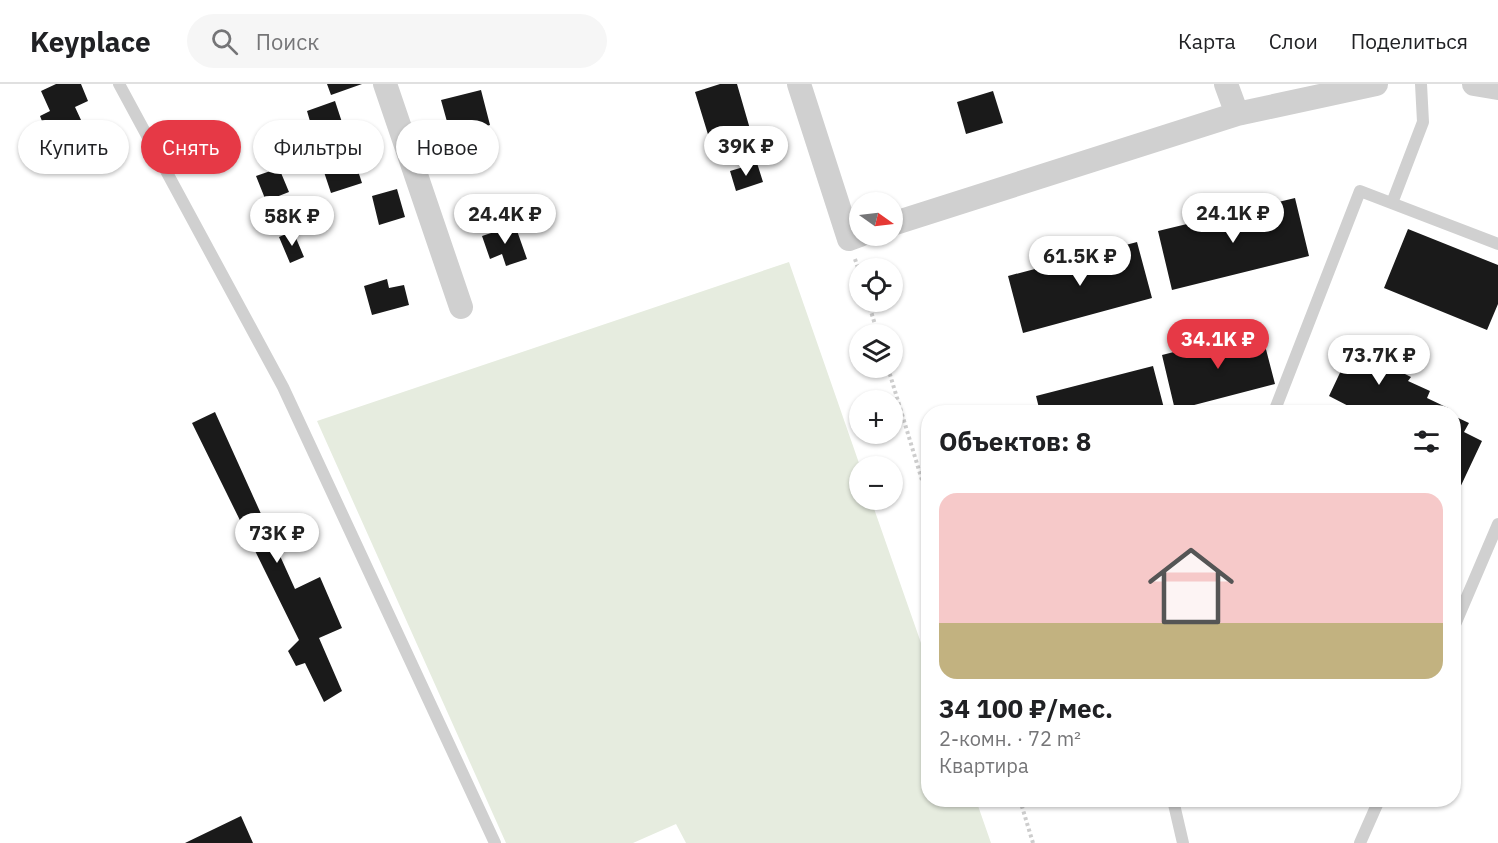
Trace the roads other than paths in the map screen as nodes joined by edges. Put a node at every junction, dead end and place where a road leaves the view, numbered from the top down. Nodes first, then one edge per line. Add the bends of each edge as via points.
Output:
1 (119, 84) edge
2 (385, 84) edge
3 (799, 84) edge
4 (1226, 84) edge
5 (1376, 84) edge
6 (1421, 84) edge
7 (1474, 84) edge
8 (1498, 88) edge
9 (1237, 114) junction
10 (1392, 203) junction
11 (903, 220) edge
12 (849, 223) edge
13 (1498, 244) edge
14 (461, 307) dead end
15 (1277, 405) edge
16 (1498, 524) edge
17 (1461, 611) edge
18 (1175, 807) edge
19 (1375, 807) edge
20 (495, 843) edge
21 (1183, 843) edge
22 (1360, 843) edge

1 - 20 lane via 283,387
2 - 14 street
3 - 12 street
4 - 9 street
5 - 9 street
6 - 10 lane via 1423,122
7 - 8 street
9 - 11 street
10 - 13 lane
10 - 15 lane via 1360,191
16 - 17 lane
18 - 21 lane
19 - 22 lane

